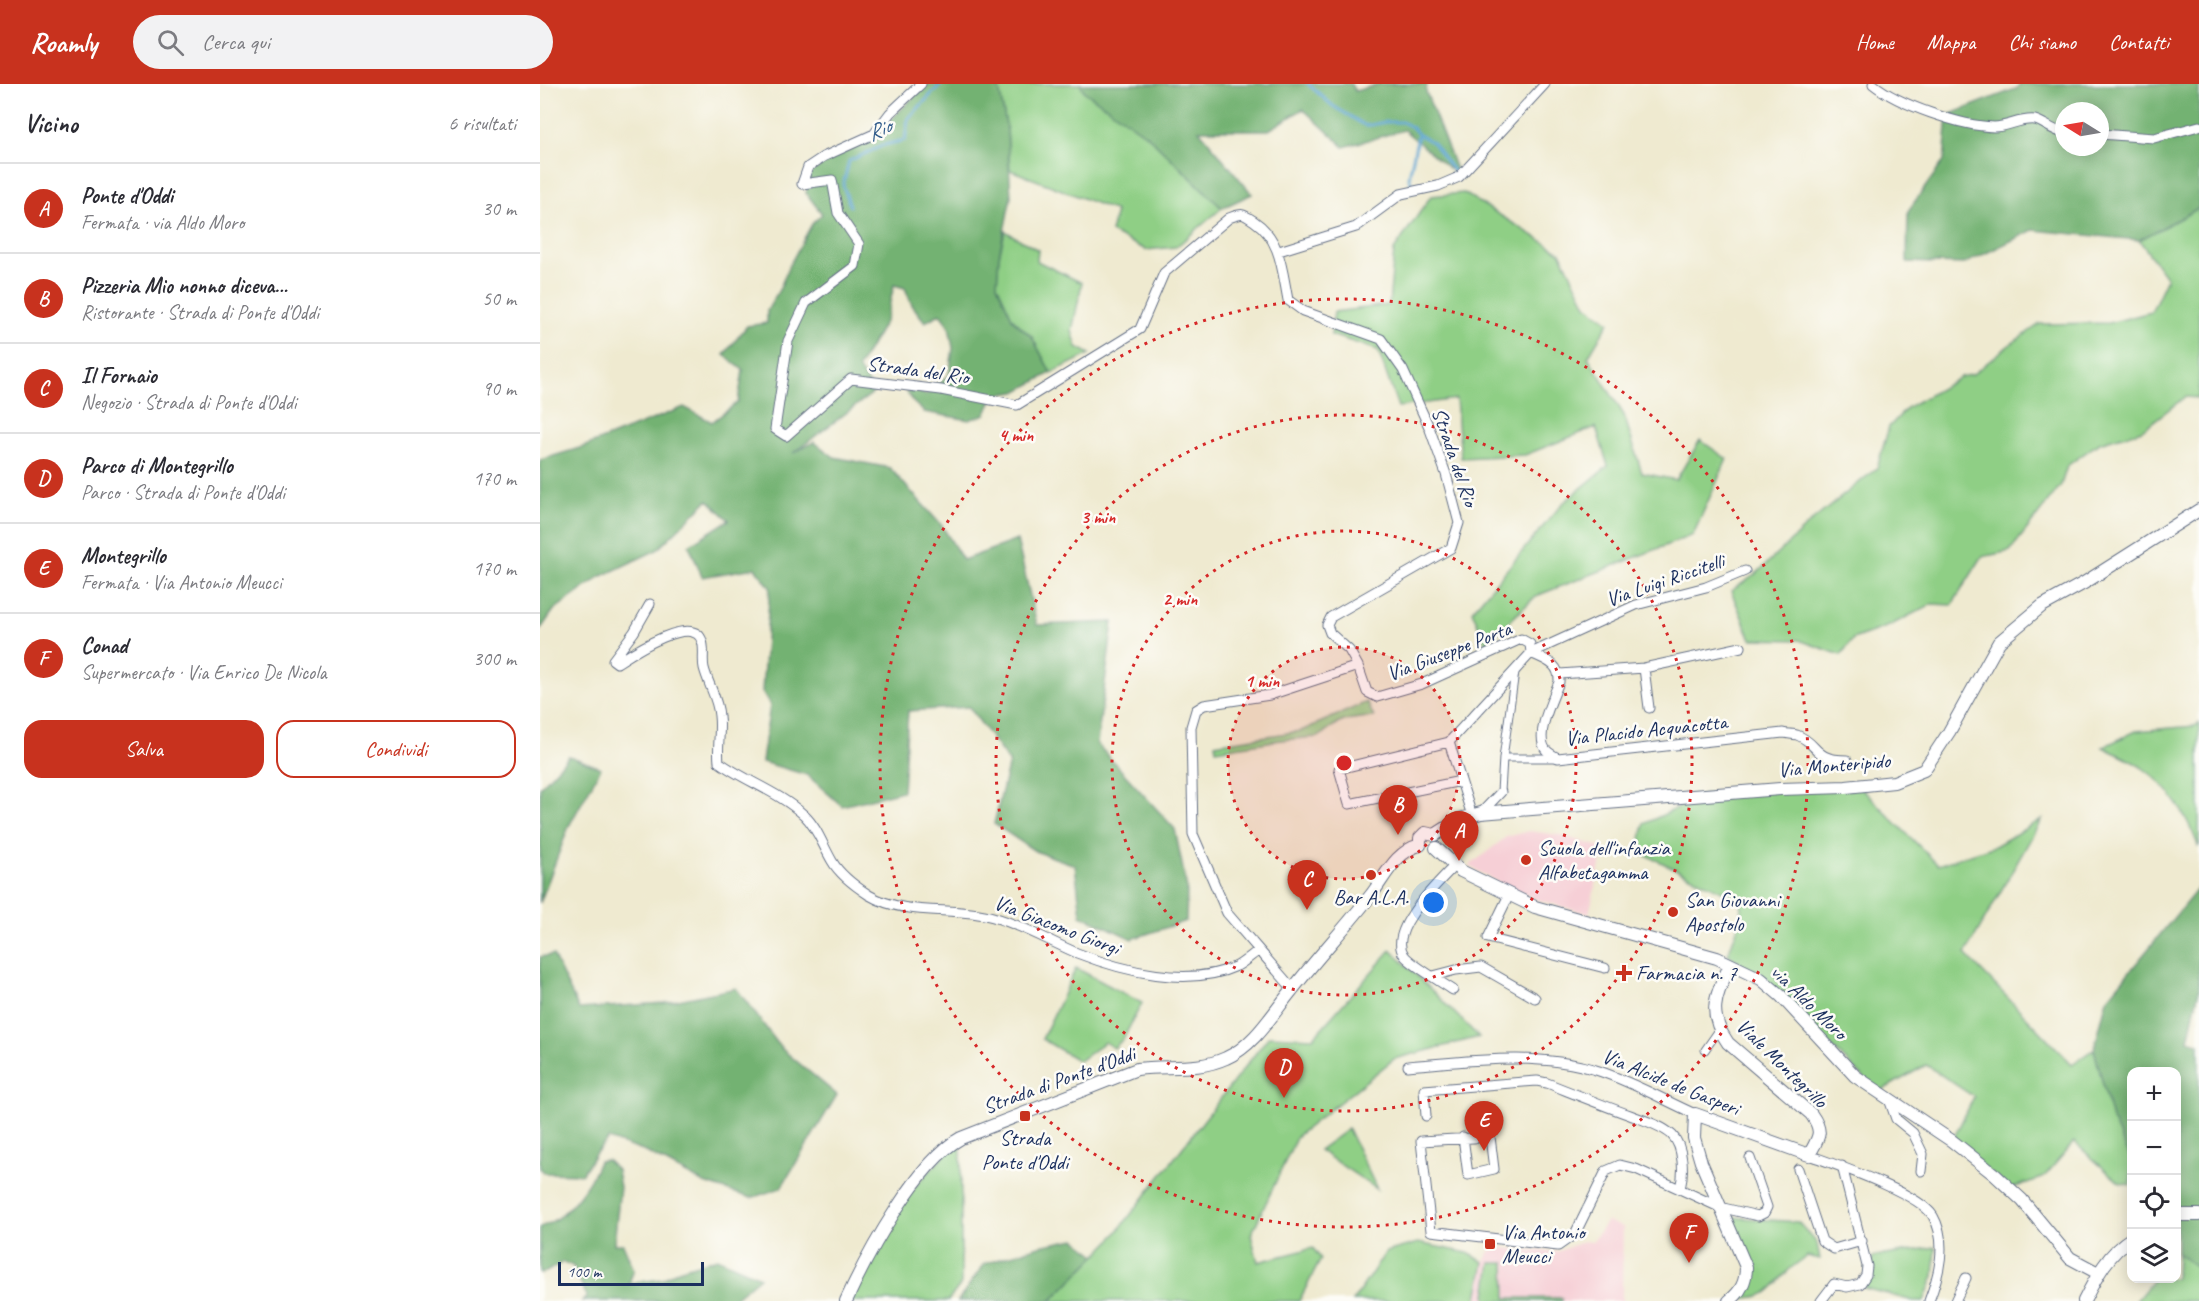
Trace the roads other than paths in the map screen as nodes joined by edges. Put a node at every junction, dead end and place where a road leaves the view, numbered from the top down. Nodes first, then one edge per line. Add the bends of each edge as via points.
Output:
1 (921, 84) edge
2 (1545, 84) edge
3 (1873, 84) edge
4 (2199, 126) edge
5 (2055, 131) edge
6 (2109, 135) edge
7 (1279, 250) junction
8 (2199, 510) edge
9 (1745, 571) dead end
10 (650, 604) dead end
11 (1741, 647) dead end
12 (1528, 656) junction
13 (1358, 666) junction
14 (1644, 668) junction
15 (1515, 672) junction
16 (1560, 674) junction
17 (1649, 708) dead end
18 (1449, 742) junction
19 (1503, 758) junction
20 (1558, 758) junction
21 (1847, 760) dead end
22 (1461, 781) junction
23 (1501, 792) joint
24 (1476, 814) junction
25 (1435, 835) junction
26 (1420, 845) junction
27 (1436, 848) junction
28 (1454, 866) junction
29 (1509, 895) junction
30 (1259, 950) junction
31 (1730, 965) junction
32 (1605, 968) dead end
33 (1433, 976) junction
34 (1292, 988) junction
35 (1454, 990) dead end
36 (1535, 998) dead end
37 (1719, 1030) junction
38 (1705, 1050) dead end
39 (1408, 1066) dead end
40 (1889, 1099) junction
41 (1695, 1114) junction
42 (1426, 1116) dead end
43 (1463, 1137) junction
44 (1809, 1155) junction
45 (1750, 1158) dead end
46 (1842, 1166) junction
47 (1798, 1169) dead end
48 (1920, 1171) dead end
49 (1680, 1189) junction
50 (1719, 1207) junction
51 (2181, 1215) edge
52 (2199, 1215) edge
53 (1862, 1241) junction
54 (2127, 1241) edge
55 (2098, 1273) junction
56 (1966, 1278) dead end
57 (846, 1301) edge
58 (1729, 1301) edge
59 (1821, 1301) edge
60 (1929, 1301) edge
61 (1955, 1301) edge
62 (2084, 1301) edge

1 - 7 street, Strada del Rio via 874,134 808,167 802,184 832,180 838,213 859,244 855,266 806,303 788,341 775,429 786,436 851,379 941,390 1017,405 1140,329 1164,273 1229,218 1241,213 1248,215 1261,225
2 - 7 street via 1459,177 1401,194 1356,227
3 - 5 street via 1889,95 1963,124 1996,127 2036,120
4 - 6 street via 2154,138
7 - 13 street, Strada del Rio via 1288,300 1303,311 1381,339 1403,370 1446,474 1459,523 1451,548 1331,617 1327,625 1330,633 1349,650
8 - 24 street, Via Monteripido via 2042,606 1999,642 1924,770 1882,784
9 - 12 street, Via Luigi Riccitelli via 1706,587 1636,605
10 - 30 street, Via Giacomo Giorgi via 613,660 617,663 649,642 676,633 698,634 703,641 704,669 719,714 719,762 804,815 833,864 870,896 914,908 995,917 1078,953 1142,973 1210,974 1237,966
11 - 14 street
12 - 13 street, Via Giuseppe Porta via 1530,644 1521,639 1422,684 1377,697 1367,692
12 - 15 street
12 - 16 street via 1556,666
13 - 30 street, Via Giuseppe Porta via 1270,695 1204,705 1196,710 1191,727 1193,834 1227,913
14 - 16 street
14 - 17 street
15 - 18 street
15 - 19 street
16 - 20 street, Via Placido Acquacotta via 1542,730 1546,750
18 - 22 street
18 - 22 street via 1339,769 1349,804
19 - 20 street
19 - 23 street
20 - 21 street, Via Placido Acquacotta via 1783,733 1796,735 1820,755
22 - 24 street
23 - 24 street
24 - 25 street, Via Monteripido
25 - 26 street, Strada di Ponte d'Oddi via 1425,833
25 - 27 street
26 - 27 street via 1425,851
26 - 34 street, Strada di Ponte d'Oddi via 1399,856
27 - 28 street, via Aldo Moro
28 - 29 street, via Aldo Moro
28 - 33 street via 1409,918 1400,940 1404,956
29 - 31 street, via Aldo Moro via 1535,907 1717,958
29 - 32 street via 1488,938
30 - 34 street, Via Giuseppe Porta
31 - 37 street, Viale Montegrillo via 1715,998
31 - 40 street, via Aldo Moro via 1761,979 1855,1076
33 - 35 street
33 - 36 street via 1481,967
34 - 57 street, Strada di Ponte d'Oddi via 1257,1033 1229,1057 1188,1068 1137,1069 953,1142 905,1197 874,1245
37 - 38 street
37 - 44 street, Viale Montegrillo via 1728,1043 1811,1114 1819,1126
39 - 41 street, Via Alcide de Gasperi via 1547,1060 1599,1071
40 - 48 street via 1896,1119 1913,1133 1923,1154
40 - 55 street, via Aldo Moro via 1995,1175 2022,1200 2070,1258
41 - 44 street, Via Alcide de Gasperi
41 - 50 street via 1694,1138
42 - 49 street via 1424,1090 1547,1083 1671,1135 1682,1162
43 - 43 street via 1490,1137 1494,1169 1468,1175
43 - 49 street via 1421,1141 1431,1232 1558,1246 1575,1234 1606,1171 1620,1165
44 - 46 street
45 - 50 street via 1767,1207 1764,1213 1758,1216
46 - 53 street
46 - 60 street via 1907,1195 1932,1215 1942,1244 1938,1276
47 - 53 street via 1822,1241 1834,1249
49 - 50 street
50 - 58 street via 1746,1267 1742,1288
51 - 52 street
53 - 59 street via 1868,1266 1860,1284 1834,1284
54 - 55 street
55 - 62 street
56 - 61 street

